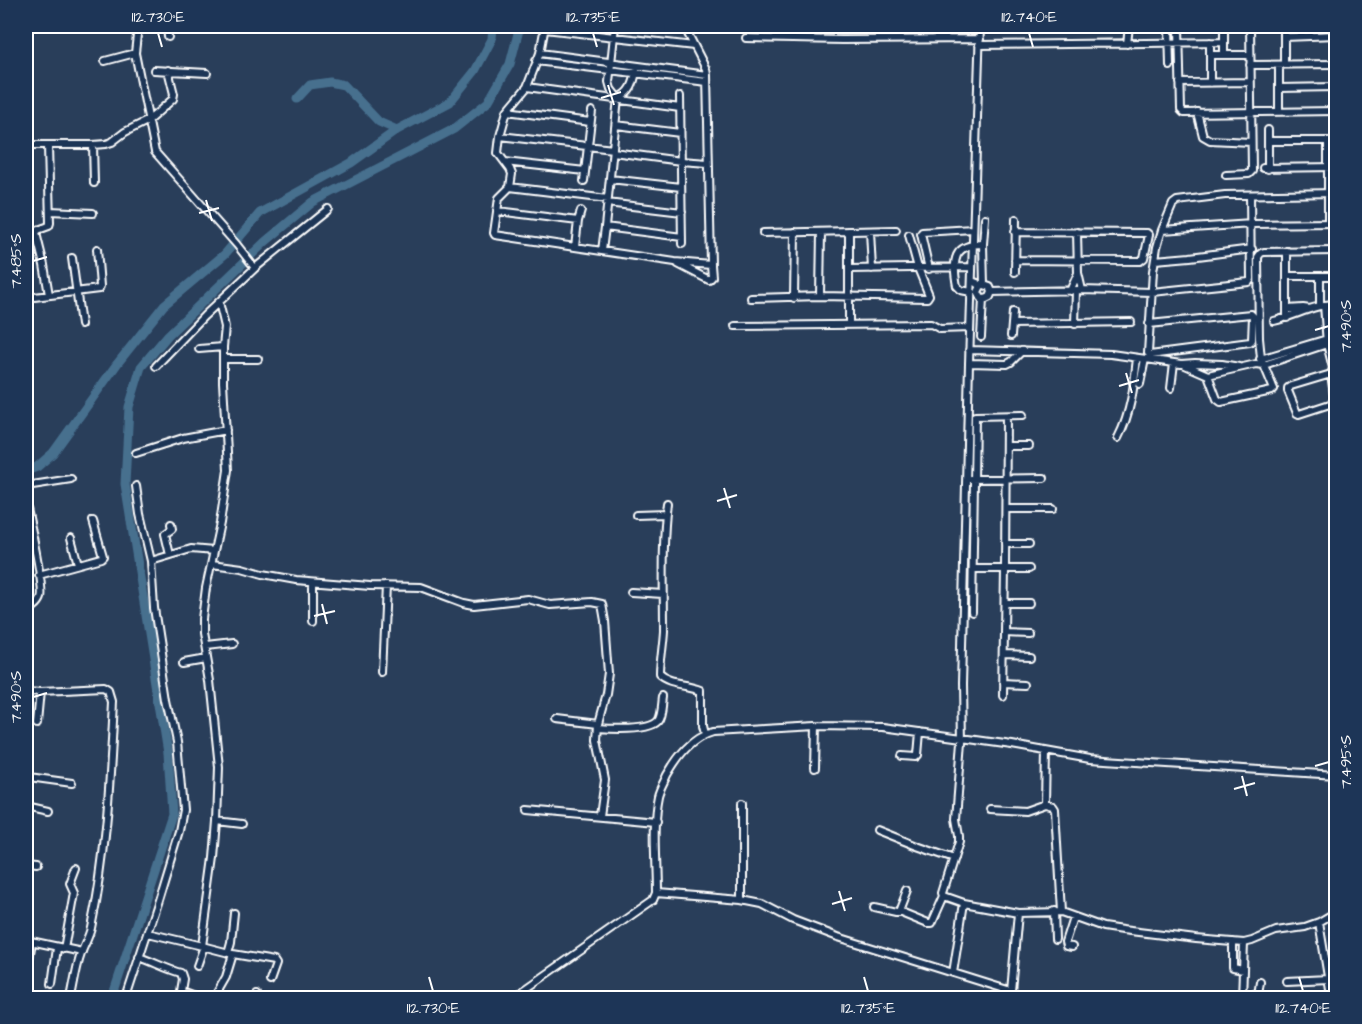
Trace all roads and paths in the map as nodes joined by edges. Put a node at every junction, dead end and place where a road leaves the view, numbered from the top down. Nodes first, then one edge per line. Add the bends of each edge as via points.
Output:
1 (138, 26) edge
2 (154, 26) edge
3 (615, 26) edge
4 (684, 26) edge
5 (980, 26) edge
6 (1129, 26) edge
7 (1169, 26) edge
8 (1179, 26) edge
9 (1224, 26) edge
10 (1250, 26) edge
11 (1284, 26) edge
12 (545, 27) edge
13 (613, 36) junction
14 (1336, 36) edge
15 (168, 37) dead end
16 (1284, 37) junction
17 (746, 38) dead end
18 (980, 42) junction
19 (1210, 42) junction
20 (1224, 42) junction
21 (1127, 44) junction
22 (1174, 44) junction
23 (694, 46) junction
24 (135, 53) junction
25 (540, 53) junction
26 (1210, 55) junction
27 (1224, 55) junction
28 (1250, 55) junction
29 (105, 61) dead end
30 (536, 61) junction
31 (1336, 64) edge
32 (1250, 65) junction
33 (1282, 65) junction
34 (610, 66) junction
35 (1170, 66) dead end
36 (636, 69) junction
37 (154, 70) dead end
38 (168, 70) junction
39 (207, 72) dead end
40 (707, 75) junction
41 (707, 82) junction
42 (1250, 82) junction
43 (1180, 83) junction
44 (1210, 83) junction
45 (527, 87) junction
46 (1336, 87) edge
47 (1279, 88) junction
48 (680, 96) dead end
49 (618, 99) junction
50 (680, 108) junction
51 (507, 111) junction
52 (592, 111) dead end
53 (1280, 111) junction
54 (1336, 111) edge
55 (1197, 112) junction
56 (1251, 112) junction
57 (149, 120) junction
58 (590, 122) junction
59 (616, 125) junction
60 (1268, 130) dead end
61 (680, 133) junction
62 (500, 136) junction
63 (1268, 141) junction
64 (1328, 141) junction
65 (1336, 141) edge
66 (1251, 142) junction
67 (26, 145) edge
68 (48, 146) junction
69 (93, 146) junction
70 (589, 146) junction
71 (613, 150) junction
72 (681, 161) junction
73 (504, 162) junction
74 (708, 163) junction
75 (1328, 167) junction
76 (1336, 167) edge
77 (585, 171) junction
78 (1226, 175) dead end
79 (610, 179) junction
80 (584, 181) dead end
81 (94, 183) dead end
82 (510, 187) junction
83 (681, 187) junction
84 (1336, 193) edge
85 (1328, 194) junction
86 (1250, 195) junction
87 (607, 201) junction
88 (328, 209) dead end
89 (50, 211) junction
90 (580, 211) dead end
91 (498, 212) junction
92 (682, 212) junction
93 (93, 213) dead end
94 (985, 218) dead end
95 (1016, 219) dead end
96 (578, 221) junction
97 (1328, 223) junction
98 (1336, 223) edge
99 (1252, 224) junction
100 (605, 227) junction
101 (973, 229) junction
102 (896, 230) dead end
103 (1162, 230) junction
104 (849, 231) junction
105 (870, 231) junction
106 (795, 232) junction
107 (821, 232) junction
108 (1015, 232) junction
109 (1077, 232) junction
110 (763, 233) dead end
111 (909, 235) dead end
112 (973, 244) junction
113 (983, 244) junction
114 (575, 247) junction
115 (97, 249) dead end
116 (1252, 249) junction
117 (602, 251) junction
118 (1336, 251) edge
119 (1287, 252) junction
120 (72, 258) dead end
121 (1015, 260) junction
122 (1077, 260) junction
123 (1155, 260) junction
124 (675, 262) junction
125 (711, 265) junction
126 (254, 267) junction
127 (955, 267) junction
128 (972, 267) junction
129 (924, 268) junction
130 (849, 269) junction
131 (872, 269) junction
132 (1015, 272) dead end
133 (1078, 273) junction
134 (1287, 276) junction
135 (1320, 276) junction
136 (1336, 276) edge
137 (972, 281) junction
138 (982, 286) junction
139 (1076, 291) junction
140 (77, 292) junction
141 (971, 292) junction
142 (992, 292) junction
143 (1147, 292) junction
144 (49, 295) junction
145 (820, 296) junction
146 (848, 296) junction
147 (26, 298) edge
148 (751, 298) dead end
149 (794, 298) junction
150 (982, 298) junction
151 (971, 300) junction
152 (219, 302) junction
153 (1329, 305) edge
154 (1287, 309) junction
155 (1311, 310) junction
156 (1013, 312) dead end
157 (1287, 318) junction
158 (1274, 321) dead end
159 (1131, 322) dead end
160 (81, 324) dead end
161 (849, 324) junction
162 (1012, 324) junction
163 (1075, 324) junction
164 (1149, 324) junction
165 (735, 326) dead end
166 (970, 328) junction
167 (1011, 336) dead end
168 (981, 337) dead end
169 (1332, 340) edge
170 (223, 347) junction
171 (199, 349) dead end
172 (969, 350) junction
173 (1022, 351) junction
174 (1336, 353) edge
175 (1137, 358) junction
176 (223, 359) junction
177 (258, 359) dead end
178 (1145, 359) junction
179 (1263, 362) junction
180 (969, 363) junction
181 (1178, 363) junction
182 (156, 366) dead end
183 (1239, 367) junction
184 (1334, 370) edge
185 (1208, 375) junction
186 (1140, 384) dead end
187 (1171, 388) dead end
188 (1336, 402) edge
189 (971, 416) junction
190 (1006, 416) junction
191 (1023, 416) dead end
192 (226, 430) junction
193 (1118, 438) dead end
194 (1006, 446) junction
195 (1029, 446) dead end
196 (136, 453) dead end
197 (1044, 478) dead end
198 (71, 479) dead end
199 (970, 479) junction
200 (1006, 479) junction
201 (26, 486) edge
202 (136, 486) dead end
203 (667, 503) dead end
204 (26, 504) edge
205 (1006, 509) junction
206 (1053, 509) dead end
207 (666, 514) junction
208 (636, 515) dead end
209 (93, 521) dead end
210 (171, 524) dead end
211 (72, 538) dead end
212 (1005, 544) junction
213 (1029, 544) dead end
214 (214, 551) junction
215 (170, 555) junction
216 (151, 561) junction
217 (78, 564) junction
218 (212, 564) junction
219 (973, 569) junction
220 (1005, 569) junction
221 (1029, 569) dead end
222 (39, 575) junction
223 (313, 582) junction
224 (386, 586) junction
225 (631, 592) dead end
226 (663, 594) junction
227 (1005, 603) junction
228 (1029, 603) dead end
229 (972, 612) dead end
230 (26, 620) edge
231 (313, 621) dead end
232 (1004, 632) junction
233 (1028, 633) dead end
234 (232, 644) dead end
235 (205, 647) junction
236 (1004, 655) junction
237 (1029, 656) dead end
238 (206, 658) junction
239 (184, 662) dead end
240 (382, 672) dead end
241 (1003, 682) junction
242 (1028, 683) dead end
243 (26, 691) edge
244 (40, 692) junction
245 (1003, 695) dead end
246 (663, 698) dead end
247 (557, 719) dead end
248 (37, 724) dead end
249 (598, 726) junction
250 (816, 726) junction
251 (704, 730) junction
252 (920, 732) junction
253 (962, 737) junction
254 (1046, 751) junction
255 (902, 756) dead end
256 (815, 768) dead end
257 (1336, 775) edge
258 (26, 779) edge
259 (72, 783) dead end
260 (742, 803) dead end
261 (1046, 804) junction
262 (26, 806) edge
263 (990, 809) dead end
264 (528, 810) dead end
265 (48, 811) dead end
266 (600, 816) junction
267 (217, 821) junction
268 (652, 822) junction
269 (242, 824) dead end
270 (877, 830) dead end
271 (954, 859) junction
272 (26, 866) edge
273 (36, 867) dead end
274 (76, 868) dead end
275 (908, 891) dead end
276 (656, 893) junction
277 (944, 896) junction
278 (742, 900) junction
279 (964, 903) junction
280 (874, 907) dead end
281 (901, 912) junction
282 (1058, 912) junction
283 (1336, 912) edge
284 (234, 913) dead end
285 (1018, 913) junction
286 (1073, 917) junction
287 (1319, 922) junction
288 (148, 933) junction
289 (1055, 939) dead end
290 (29, 941) edge
291 (1233, 942) junction
292 (1244, 943) junction
293 (203, 946) junction
294 (1072, 947) dead end
295 (60, 948) junction
296 (82, 952) junction
297 (231, 954) junction
298 (140, 957) junction
299 (197, 966) dead end
300 (1243, 970) junction
301 (953, 973) junction
302 (26, 975) edge
303 (1328, 979) junction
304 (270, 981) dead end
305 (1287, 981) dead end
306 (1260, 982) dead end
307 (52, 984) dead end
308 (1330, 989) dead end
309 (1011, 991) junction
310 (1242, 996) edge
311 (1258, 997) edge
312 (70, 999) edge
313 (126, 999) edge
314 (200, 999) edge
315 (214, 999) edge
316 (513, 999) edge
317 (1021, 999) edge

1 - 24 street
2 - 15 street via 167,27
3 - 13 street
4 - 23 street
5 - 18 street
6 - 21 street
7 - 22 street
8 - 22 street
9 - 20 street
10 - 28 street
11 - 16 street
12 - 13 street
12 - 25 street
13 - 23 street
13 - 34 street
14 - 16 street
16 - 33 street
17 - 18 street
18 - 21 street
18 - 101 street
19 - 20 street
19 - 22 street
19 - 26 street
20 - 27 street
21 - 22 street
22 - 35 street
22 - 43 street
23 - 40 street
24 - 29 street
24 - 57 street
25 - 30 street
25 - 34 street
26 - 27 street
26 - 44 street
27 - 28 street
28 - 32 street
30 - 34 street
30 - 45 street
31 - 33 street
32 - 33 street
32 - 42 street
33 - 47 street
34 - 36 street
34 - 49 street via 610,86
36 - 40 street
36 - 41 street
36 - 49 street via 633,87
37 - 38 street
38 - 39 street
38 - 57 street via 173,98
40 - 41 street
41 - 74 street
42 - 44 street
42 - 56 street
43 - 44 street
43 - 55 street via 1182,112
45 - 49 street
45 - 51 street
46 - 47 street
47 - 53 street
48 - 50 street
49 - 50 street
49 - 59 street
50 - 61 street
51 - 58 street
51 - 62 street
52 - 58 street
53 - 54 street
53 - 56 street
55 - 56 street
55 - 66 street via 1206,138
56 - 66 street
57 - 69 street via 112,142
57 - 126 street via 155,154
58 - 70 street
59 - 61 street
59 - 71 street
60 - 63 street
61 - 72 street
62 - 70 street
62 - 73 street via 498,153
63 - 64 street
63 - 75 street via 1265,168
64 - 65 street
64 - 75 street
66 - 78 street via 1252,172
67 - 68 street
68 - 69 street
68 - 89 street
69 - 81 street
70 - 71 street
70 - 77 street
71 - 72 street
71 - 79 street
72 - 74 street
72 - 83 street
73 - 77 street
73 - 82 street via 512,171
74 - 125 street
75 - 76 street
75 - 85 street
77 - 80 street
79 - 83 street
79 - 87 street
82 - 87 street
82 - 91 street via 499,198
83 - 92 street
84 - 85 street
85 - 86 street
85 - 97 street
86 - 99 street
86 - 103 street via 1177,201
87 - 92 street
87 - 100 street
88 - 126 street
89 - 93 street
89 - 144 street via 50,225 36,233
90 - 96 street
91 - 96 street
91 - 114 street via 496,236
92 - 100 street via 682,240
94 - 113 street
95 - 108 street
96 - 114 street
97 - 98 street
97 - 99 street
99 - 103 street
99 - 116 street
100 - 117 street
101 - 112 street
101 - 129 street via 922,232
102 - 105 street
103 - 123 street
104 - 105 street
104 - 107 street
104 - 130 street
105 - 131 street
106 - 107 street
106 - 110 street
106 - 149 street
107 - 145 street
108 - 109 street
108 - 121 street
109 - 122 street
109 - 122 street via 1149,235 1143,260
111 - 129 street
112 - 113 street
112 - 127 street via 958,252
112 - 128 street
113 - 138 street
114 - 117 street
115 - 140 street via 100,287
116 - 123 street
116 - 143 street via 1249,282
117 - 124 street
118 - 119 street
119 - 134 street
119 - 179 street via 1263,252 1258,256
120 - 140 street
121 - 122 street
121 - 132 street
122 - 133 street
123 - 143 street
124 - 125 street
124 - 125 street via 708,280 712,278
126 - 152 street
127 - 128 street
127 - 129 street
127 - 141 street via 957,286
128 - 137 street
129 - 131 street
129 - 146 street via 927,298
130 - 131 street
130 - 146 street
133 - 139 street
133 - 139 street
134 - 135 street
134 - 154 street
135 - 136 street
135 - 153 street
136 - 153 street
137 - 138 street
137 - 141 street
138 - 142 street via 990,287
138 - 150 street via 978,292
139 - 142 street
139 - 143 street
139 - 163 street
140 - 144 street
140 - 160 street
141 - 151 street
142 - 150 street via 990,297
143 - 164 street
144 - 147 street
145 - 146 street
145 - 149 street
146 - 161 street
148 - 149 street
150 - 151 street
150 - 168 street
151 - 166 street
152 - 170 street via 225,327
152 - 182 street
153 - 155 street
153 - 169 street
154 - 155 street
154 - 157 street
155 - 157 street
156 - 162 street
157 - 158 street
159 - 163 street
161 - 165 street
161 - 166 street
162 - 163 street
162 - 167 street
164 - 164 street via 1150,355 1250,342 1253,316
166 - 172 street
169 - 174 street
169 - 179 street
169 - 184 street
170 - 171 street
170 - 176 street
172 - 173 street
172 - 180 street
173 - 175 street
173 - 180 street via 1007,364
175 - 178 street
175 - 193 street via 1128,416
176 - 177 street
176 - 192 street
178 - 181 street
178 - 186 street
179 - 183 street
179 - 185 street via 1272,391 1221,402
180 - 189 street
181 - 183 street
181 - 185 street
181 - 187 street
183 - 185 street
184 - 188 street
184 - 188 street via 1291,386 1288,391 1299,414
189 - 190 street
189 - 199 street
190 - 191 street
190 - 194 street
192 - 196 street
192 - 214 street via 228,470
194 - 195 street
194 - 200 street
197 - 200 street
198 - 201 street
199 - 200 street
199 - 219 street
199 - 253 street
200 - 205 street
202 - 216 street
203 - 207 street
204 - 222 street
205 - 206 street
205 - 212 street
207 - 208 street
207 - 226 street
209 - 217 street via 103,556
210 - 215 street via 172,529 165,534
211 - 217 street
212 - 213 street
212 - 220 street
214 - 215 street via 191,549
214 - 218 street
215 - 216 street
216 - 288 street via 154,608 177,742 183,810
217 - 222 street
218 - 223 street
218 - 235 street via 203,610
219 - 220 street
219 - 229 street
220 - 221 street
220 - 227 street
222 - 230 street via 42,598 28,611
223 - 224 street
223 - 231 street
224 - 240 street
224 - 249 street via 422,587 474,605 528,599 550,605 602,604 609,674
225 - 226 street
226 - 251 street via 660,677 668,683 703,691
227 - 228 street
227 - 232 street
232 - 233 street
232 - 236 street
234 - 235 street
235 - 238 street
236 - 237 street
236 - 241 street
238 - 239 street
238 - 267 street via 218,757
241 - 242 street
241 - 245 street
243 - 244 street
244 - 248 street
244 - 296 street via 106,689 114,702 102,863 91,929
246 - 249 street via 656,723 634,728
247 - 249 street
249 - 266 street via 597,744 605,780
250 - 251 street
250 - 252 street
250 - 256 street
251 - 268 street via 674,764 659,792
252 - 253 street
252 - 255 street via 920,753 916,757
253 - 254 street
253 - 271 street via 956,823 959,842
254 - 257 street via 1090,759
254 - 261 street
258 - 259 street
260 - 278 street
261 - 263 street via 1025,811
261 - 282 street via 1056,811
262 - 265 street
264 - 266 street
266 - 268 street
267 - 269 street
267 - 293 street
268 - 276 street
270 - 271 street
271 - 277 street
272 - 273 street
274 - 295 street
275 - 281 street
276 - 278 street
276 - 316 street via 649,904
277 - 279 street
277 - 281 street via 932,923
278 - 301 street via 765,905 838,937
279 - 285 street
279 - 301 street
280 - 281 street
282 - 285 street
282 - 286 street
282 - 289 street
283 - 287 street
284 - 297 street
285 - 309 street
286 - 291 street via 1122,930
286 - 294 street via 1065,942
287 - 292 street
287 - 303 street
288 - 293 street
288 - 298 street
290 - 295 street
290 - 302 street
291 - 292 street
291 - 300 street via 1233,968
292 - 300 street
293 - 297 street
293 - 299 street
295 - 296 street
295 - 307 street
296 - 312 street
297 - 304 street via 274,961
297 - 315 street via 226,977
298 - 313 street
298 - 314 street via 181,973 181,991
300 - 310 street
301 - 309 street
303 - 305 street
303 - 308 street
306 - 311 street
309 - 317 street
310 - 311 street

